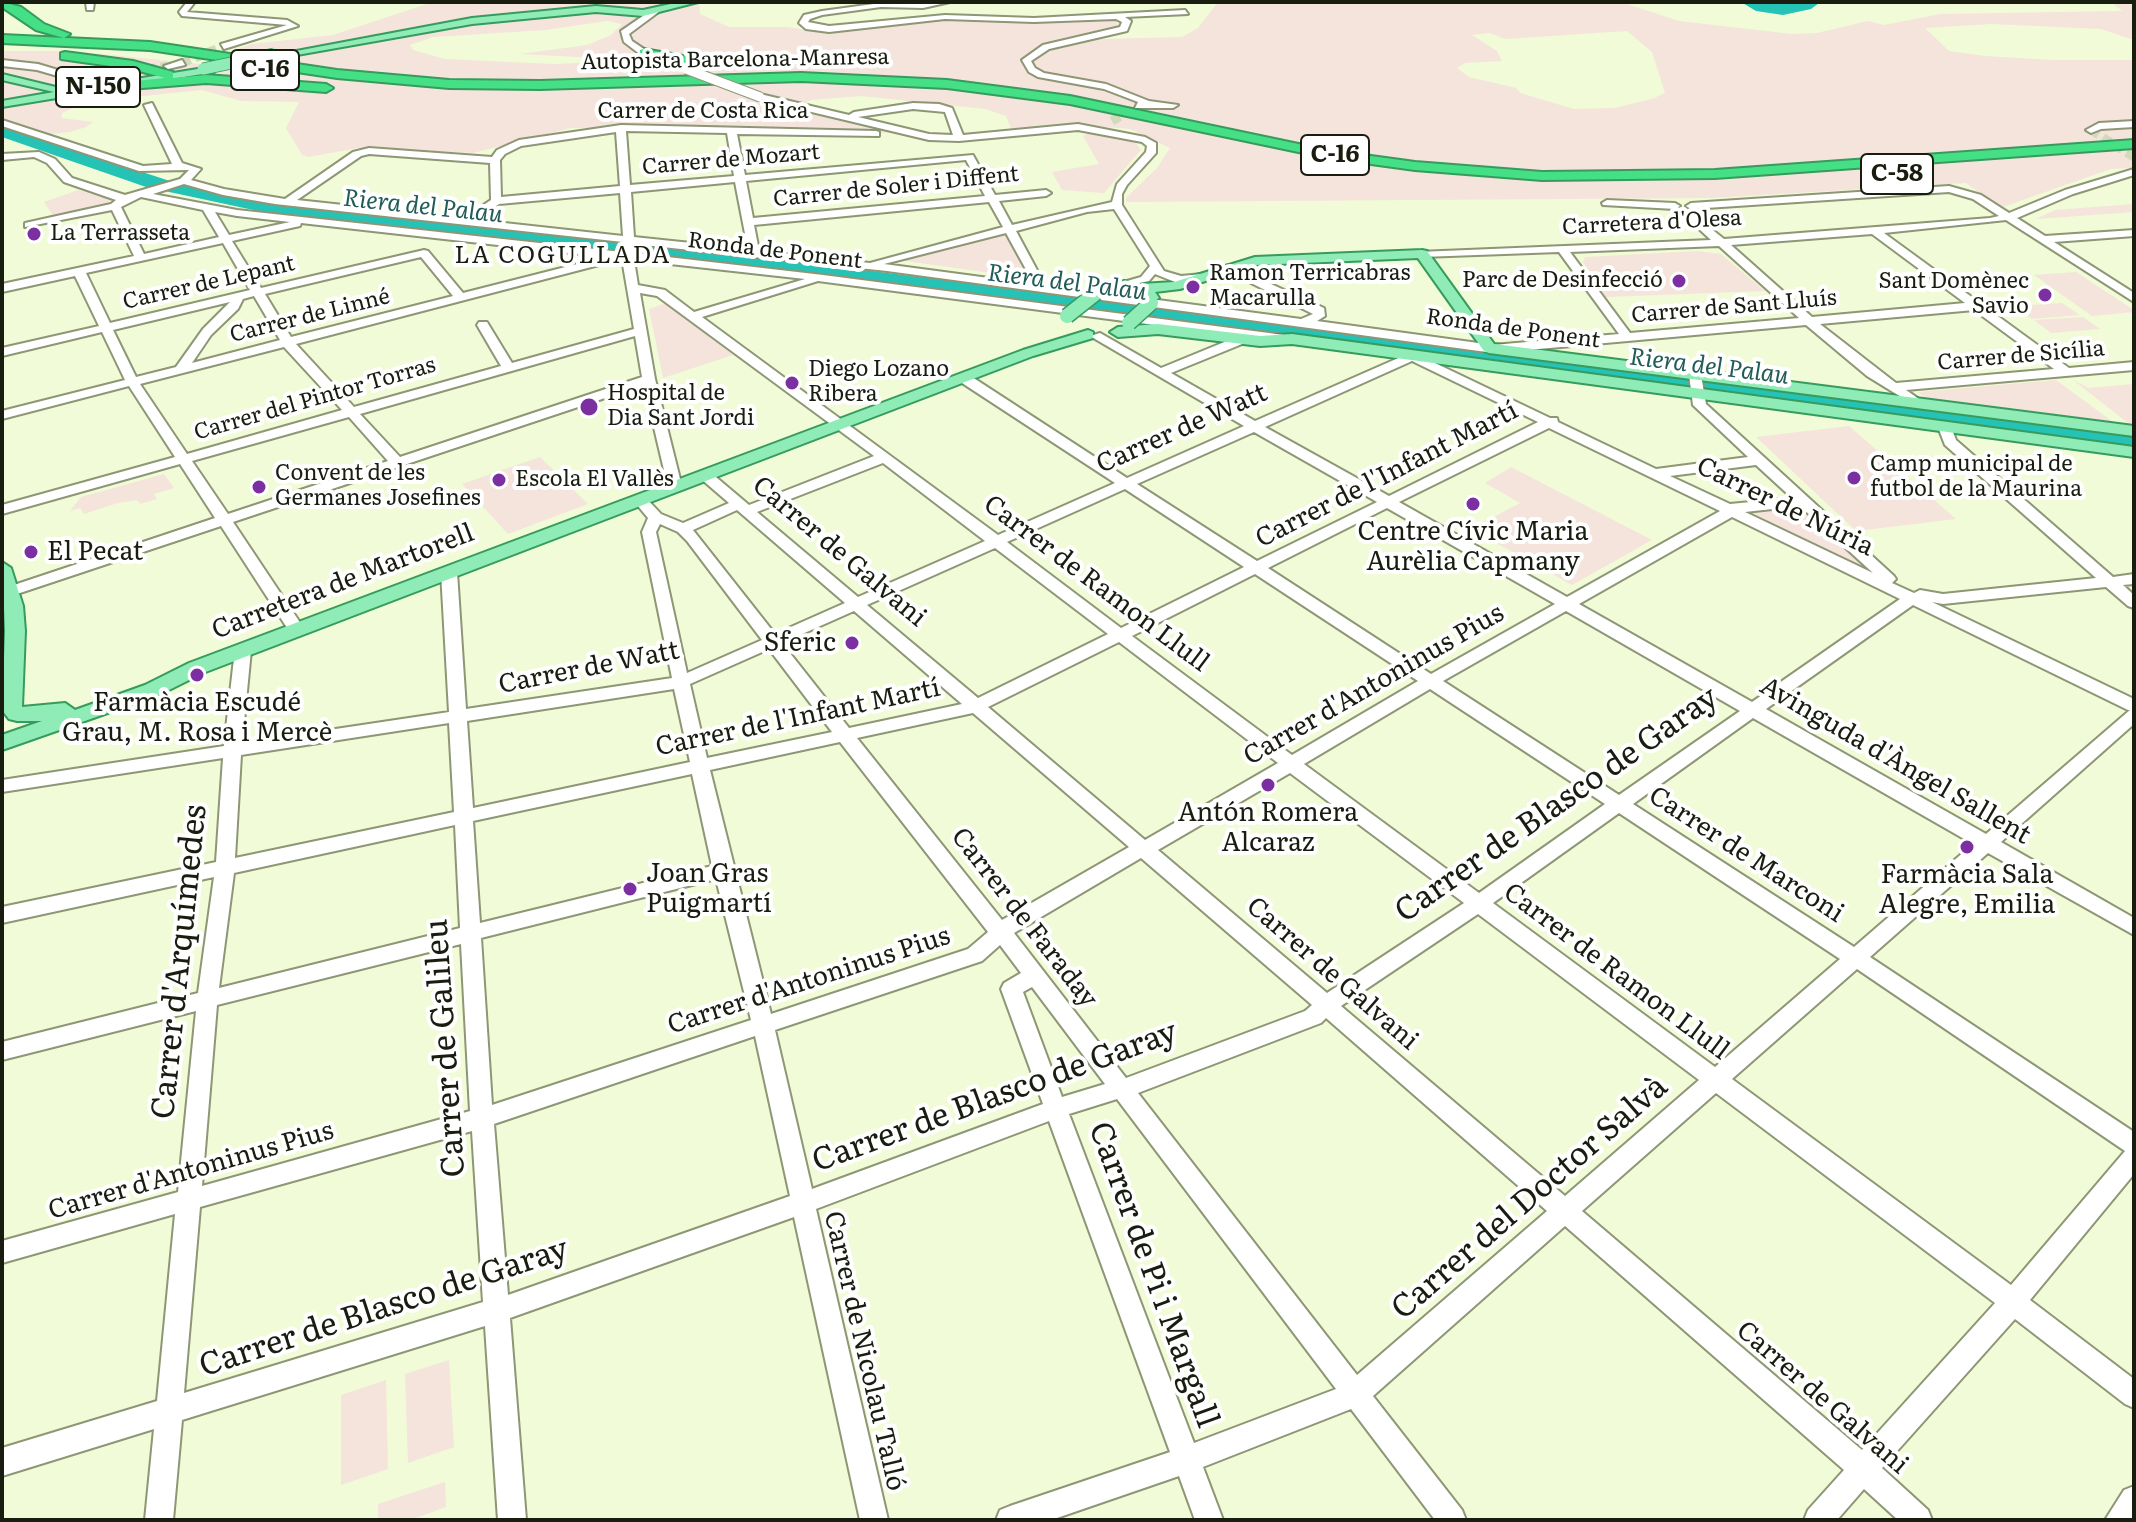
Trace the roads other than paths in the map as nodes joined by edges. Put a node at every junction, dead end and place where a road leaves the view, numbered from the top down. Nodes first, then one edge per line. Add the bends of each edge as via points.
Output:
1 (191, 2) edge
2 (693, 2) edge
3 (946, 2) edge
4 (618, 7) edge
5 (664, 7) edge
6 (1099, 7) dead end
7 (4, 10) edge
8 (1185, 12) dead end
9 (1114, 15) junction
10 (624, 33) junction
11 (2, 45) edge
12 (150, 46) junction
13 (224, 46) tunnel mouth
14 (644, 53) junction
15 (2, 63) edge
16 (182, 63) tunnel mouth
17 (143, 68) junction
18 (207, 69) junction
19 (167, 71) junction
20 (126, 80) junction
21 (10, 82) edge
22 (40, 87) junction
23 (1000, 89) junction
24 (73, 93) junction
25 (529, 93) junction
26 (28, 98) junction
27 (2, 101) edge
28 (149, 105) dead end
29 (1173, 105) dead end
30 (870, 120) junction
31 (1112, 121) tunnel mouth
32 (2, 123) edge
33 (2134, 124) edge
34 (621, 128) junction
35 (731, 130) junction
36 (1105, 130) junction
37 (2091, 130) dead end
38 (2134, 134) edge
39 (920, 135) junction
40 (964, 137) junction
41 (985, 140) junction
42 (2, 142) edge
43 (2039, 142) junction
44 (2134, 144) edge
45 (2134, 151) edge
46 (28, 153) junction
47 (2, 157) edge
48 (969, 157) junction
49 (2134, 158) edge
50 (495, 160) junction
51 (178, 166) junction
52 (2134, 174) edge
53 (738, 180) junction
54 (1676, 181) junction
55 (179, 182) junction
56 (625, 189) junction
57 (148, 193) junction
58 (1046, 193) dead end
59 (992, 198) junction
60 (496, 201) junction
61 (288, 202) junction
62 (120, 203) junction
63 (1607, 203) dead end
64 (1117, 205) junction
65 (207, 208) junction
66 (1691, 210) junction
67 (2007, 218) junction
68 (312, 220) junction
69 (465, 222) junction
70 (750, 222) junction
71 (29, 225) dead end
72 (1011, 227) junction
73 (1872, 229) junction
74 (2134, 233) edge
75 (447, 235) junction
76 (227, 239) junction
77 (2043, 239) junction
78 (1719, 243) junction
79 (628, 247) junction
80 (1563, 250) junction
81 (424, 253) junction
82 (754, 253) junction
83 (1422, 254) junction
84 (141, 258) junction
85 (680, 261) junction
86 (860, 267) junction
87 (887, 268) junction
88 (1229, 268) junction
89 (1157, 270) junction
90 (79, 271) junction
91 (826, 277) junction
92 (1194, 279) junction
93 (1040, 284) junction
94 (1119, 285) junction
95 (877, 286) junction
96 (2, 288) edge
97 (634, 288) junction
98 (258, 292) junction
99 (1150, 296) junction
100 (238, 297) junction
101 (461, 298) junction
102 (2134, 298) edge
103 (671, 301) junction
104 (1977, 306) junction
105 (637, 307) junction
106 (692, 316) junction
107 (1809, 321) junction
108 (1066, 322) junction
109 (1303, 323) junction
110 (483, 325) dead end
111 (106, 327) junction
112 (1121, 329) junction
113 (641, 331) junction
114 (1092, 336) junction
115 (1627, 337) junction
116 (1243, 339) junction
117 (1292, 339) junction
118 (288, 343) junction
119 (1050, 346) junction
120 (1491, 348) junction
121 (2, 352) edge
122 (1131, 354) junction
123 (1412, 356) junction
124 (2134, 366) edge
125 (509, 368) junction
126 (181, 369) junction
127 (2065, 371) junction
128 (1162, 372) junction
129 (964, 378) junction
130 (649, 379) junction
131 (132, 381) junction
132 (1696, 384) junction
133 (1911, 386) junction
134 (1893, 387) junction
135 (1731, 399) junction
136 (1919, 404) junction
137 (349, 412) junction
138 (2, 415) edge
139 (1714, 416) junction
140 (1552, 421) junction
141 (841, 424) junction
142 (1254, 424) junction
143 (1945, 427) junction
144 (2134, 431) edge
145 (2134, 452) edge
146 (885, 457) junction
147 (185, 458) junction
148 (1760, 460) junction
149 (397, 462) junction
150 (1657, 473) junction
151 (705, 475) junction
152 (1125, 484) junction
153 (675, 487) junction
154 (640, 500) junction
155 (1804, 501) junction
156 (1392, 503) junction
157 (744, 507) junction
158 (1729, 509) junction
159 (2, 510) edge
160 (656, 517) junction
161 (225, 519) junction
162 (683, 529) junction
163 (995, 541) junction
164 (2, 568) edge
165 (1258, 569) junction
166 (449, 572) junction
167 (2134, 579) edge
168 (2110, 582) junction
169 (8, 592) junction
170 (1907, 595) junction
171 (856, 602) junction
172 (2134, 603) edge
173 (1570, 604) junction
174 (1944, 606) junction
175 (297, 630) junction
176 (1123, 636) junction
177 (771, 640) junction
178 (243, 650) junction
179 (196, 668) junction
180 (1431, 681) junction
181 (681, 682) junction
182 (2134, 706) edge
183 (975, 707) junction
184 (10, 709) edge
185 (1754, 710) junction
186 (2134, 715) edge
187 (460, 718) junction
188 (845, 735) junction
189 (2, 743) edge
190 (232, 752) junction
191 (1291, 764) junction
192 (699, 765) junction
193 (2, 786) edge
194 (1619, 804) junction
195 (463, 815) junction
196 (1985, 842) junction
197 (1144, 849) junction
198 (225, 865) junction
199 (723, 870) junction
200 (1480, 902) junction
201 (2, 915) edge
202 (2134, 927) edge
203 (470, 934) junction
204 (1003, 934) junction
205 (1855, 958) junction
206 (1034, 976) junction
207 (207, 1002) junction
208 (1326, 1005) junction
209 (764, 1027) junction
210 (2, 1051) edge
211 (1714, 1079) junction
212 (1122, 1088) junction
213 (1055, 1109) junction
214 (482, 1118) junction
215 (2134, 1145) edge
216 (2134, 1157) edge
217 (188, 1202) junction
218 (801, 1203) junction
219 (1565, 1212) junction
220 (2, 1252) edge
221 (2013, 1302) junction
222 (498, 1310) junction
223 (1354, 1395) junction
224 (2134, 1395) edge
225 (169, 1411) junction
226 (1186, 1460) junction
227 (2, 1462) edge
228 (1863, 1469) junction
229 (2134, 1500) edge
230 (159, 1520) edge
231 (512, 1520) edge
232 (874, 1520) edge
233 (1010, 1520) edge
234 (1209, 1520) edge
235 (1452, 1520) edge
236 (1818, 1520) edge
237 (1918, 1520) edge
238 (2119, 1520) edge

1 - 13 street via 185,14 294,26
2 - 5 main road
3 - 9 street via 822,13 803,23 829,29 945,17 1034,20
4 - 5 main road
4 - 10 street via 633,18
4 - 18 main road, N-150, bridge via 454,23
5 - 10 street
6 - 9 street
7 - 12 highway via 54,32
8 - 9 street
9 - 29 street via 1127,26 1046,47 1026,60 1041,75 1106,87 1143,100 1140,104
10 - 14 street
11 - 12 highway, Autopista Barcelona-Manresa / C-16
11 - 17 highway
11 - 25 highway, C-16 via 143,52 386,86
12 - 23 highway, Autopista Barcelona-Manresa / C-16 via 337,74 449,84 801,77
14 - 23 highway via 923,77
14 - 30 street, bridge via 760,97
15 - 20 street
16 - 19 street
17 - 19 highway
17 - 20 highway via 144,73
18 - 19 highway
18 - 20 main road, N-150
19 - 20 main road, N-150
20 - 24 main road, N-150
20 - 25 highway
21 - 22 main road
21 - 26 main road
21 - 27 main road
22 - 24 main road
22 - 26 main road
23 - 54 highway, Autopista Barcelona-Manresa / C-16 via 1377,162
24 - 26 main road
24 - 27 main road, N-150
25 - 54 highway, Autopista Barcelona-Manresa / C-16 via 752,84 962,92 1413,176 1552,186
26 - 27 main road
28 - 51 street
30 - 39 street
30 - 40 street via 913,106 939,107 949,110
31 - 36 street
32 - 51 street via 143,169
33 - 37 street
34 - 35 street, Carrer de Costa Rica
34 - 50 street, Carrer de Costa Rica via 546,136 519,143
34 - 56 street
35 - 39 street, Carrer de Costa Rica
35 - 53 street
36 - 41 street via 1063,127
36 - 64 street via 1141,139 1153,148 1122,184
38 - 43 highway, C-58
38 - 43 highway, C-58
39 - 40 street
40 - 41 street
41 - 48 street
42 - 46 street
43 - 54 highway, C-58 via 1726,167
44 - 54 highway, Autopista Barcelona-Manresa / C-16
45 - 54 highway, Autopista Barcelona-Manresa / C-16
46 - 47 street
46 - 62 street via 51,161 68,180
48 - 53 street, Carrer de Mozart
48 - 59 street
49 - 54 highway, C-58
50 - 60 street
50 - 61 street via 378,150 357,154
51 - 55 street via 196,169
52 - 67 street, Carretera d'Olesa via 2069,192
53 - 56 street, Carrer de Mozart
53 - 70 street
55 - 57 street
55 - 61 street, Ronda de Ponent
56 - 60 street, Carrer de Mozart
56 - 79 street
57 - 62 street
57 - 65 street, Ronda de Ponent
58 - 59 street, Carrer de Soler i Diffent
59 - 70 street, Carrer de Soler i Diffent
59 - 72 street
60 - 69 street
61 - 69 street, Ronda de Ponent
62 - 71 street
62 - 84 street
63 - 66 street
64 - 72 street
64 - 89 street
65 - 68 street, Ronda de Ponent
65 - 76 street
66 - 67 street via 1949,189 1969,194
66 - 78 street
67 - 73 street, Carretera d'Olesa
67 - 77 street
68 - 75 street, Ronda de Ponent
68 - 76 street
69 - 75 street
69 - 79 street, Ronda de Ponent
70 - 82 street
72 - 86 street
72 - 93 street
73 - 78 street, Carretera d'Olesa
73 - 104 street
74 - 77 street
75 - 79 street, Ronda de Ponent
75 - 81 street
76 - 84 street
76 - 98 street
77 - 102 street
78 - 80 street, Carretera d'Olesa
78 - 107 street
79 - 82 street, Ronda de Ponent
79 - 85 street, Ronda de Ponent
79 - 97 street
79 - 101 street, Carrer de Linné
80 - 83 street, Carretera d'Olesa
80 - 115 street
81 - 98 street, Carrer de Lepant
81 - 101 street
82 - 86 street, Ronda de Ponent
83 - 88 main road, Carretera d'Olesa via 1290,258
83 - 120 main road
84 - 90 street
85 - 91 street, Ronda de Ponent
85 - 97 street via 649,268
86 - 87 street, Ronda de Ponent
86 - 91 street
87 - 93 street, Ronda de Ponent
87 - 109 street, Ronda de Ponent
88 - 92 main road, Carretera d'Olesa
88 - 109 street via 1320,311
89 - 92 street via 1173,279
89 - 94 street
89 - 99 street
90 - 96 street
90 - 111 street
91 - 95 street, Ronda de Ponent
91 - 106 street
92 - 99 main road, Carretera d'Olesa
93 - 94 street, Ronda de Ponent
94 - 99 main road
94 - 108 main road, bridge via 1096,293
95 - 108 street, Ronda de Ponent via 913,298
95 - 117 street, Ronda de Ponent
97 - 103 street, Carrer de Ramon Llull via 661,293
97 - 105 street
98 - 100 street, Carrer de Lepant
98 - 118 street
99 - 112 main road, Carretera d'Olesa, bridge
100 - 111 street, Carrer de Lepant
100 - 126 street
101 - 118 street, Carrer de Linné
103 - 105 street
103 - 106 street, Carrer de Ramon Llull
104 - 107 street, Carrer de Sant Lluís
104 - 127 street
105 - 113 street
106 - 141 street, Carrer de Ramon Llull
107 - 115 street, Carrer de Sant Lluís
107 - 134 street
108 - 114 main road via 1072,331
108 - 119 main road
109 - 120 street, Ronda de Ponent
110 - 125 street
111 - 121 street, Carrer de Lepant
111 - 131 street
112 - 114 main road, Ronda de Ponent
112 - 116 main road, Ronda de Ponent
112 - 122 street, Avinguda d'Àngel Sallent
113 - 125 street, Carrer del Pintor Torras
113 - 130 street
114 - 119 main road, Carretera de Martorell
114 - 122 street, Avinguda d'Àngel Sallent
115 - 120 street, Carrer de Sant Lluís
116 - 117 main road, Ronda de Ponent
116 - 128 street
117 - 123 main road, Ronda de Ponent
118 - 126 street, Carrer de Linné
118 - 137 street
119 - 129 main road, Carretera de Martorell
120 - 132 main road, Ronda de Ponent
122 - 128 street, Avinguda d'Àngel Sallent
123 - 132 main road, Ronda de Ponent
123 - 140 street, Carrer de Núria
123 - 142 street, Carrer de Watt
124 - 127 street, Carrer de Sicília
125 - 137 street, Carrer del Pintor Torras
126 - 131 street, Carrer de Linné
127 - 133 street, Carrer de Sicília
128 - 142 street, Avinguda d'Àngel Sallent
129 - 141 main road, Carretera de Martorell
129 - 152 street, Carrer de Marconi
130 - 149 street
130 - 153 street
131 - 138 street, Carrer de Linné
131 - 147 street
132 - 135 main road, Ronda de Ponent
132 - 136 main road, Ronda de Ponent
132 - 139 street via 1700,405
133 - 134 street, Carrer de Sicília
133 - 136 street, Carrer de Sicília via 1907,394
134 - 136 street
135 - 139 street via 1717,404
135 - 143 main road, Ronda de Ponent
136 - 144 main road, Ronda de Ponent
137 - 147 street, Carrer del Pintor Torras
137 - 149 street
139 - 148 street
140 - 150 street, Carrer de Núria
140 - 156 street, Carrer de l'Infant Martí
141 - 146 street, Carrer de Ramon Llull
141 - 151 main road, Carretera de Martorell
142 - 152 street, Carrer de Watt
142 - 156 street, Avinguda d'Àngel Sallent
143 - 145 main road, Ronda de Ponent
143 - 168 street via 1950,442
146 - 157 street
146 - 163 street, Carrer de Ramon Llull
147 - 159 street, Carrer del Pintor Torras
147 - 161 street
148 - 150 street
148 - 155 street
149 - 161 street
150 - 158 street, Carrer de Núria
151 - 153 main road, Carretera de Martorell
151 - 157 street, Carrer de Galvani
152 - 163 street, Carrer de Watt
152 - 165 street, Carrer de Marconi
153 - 154 main road, Carretera de Martorell
154 - 160 street
154 - 166 main road, Carretera de Martorell
155 - 158 street
155 - 170 street
156 - 165 street, Carrer de l'Infant Martí
156 - 173 street, Avinguda d'Àngel Sallent
157 - 162 street
157 - 171 street, Carrer de Galvani
158 - 170 street, Carrer de Núria
158 - 173 street, Carrer d'Antoninus Pius
160 - 162 street, Carrer de Faraday
160 - 181 street, Carrer de Nicolau Talló via 649,532
161 - 169 street
161 - 175 street
162 - 177 street, Carrer de Faraday
163 - 171 street, Carrer de Watt
163 - 176 street, Carrer de Ramon Llull
164 - 169 main road
165 - 176 street, Carrer de l'Infant Martí
165 - 180 street, Carrer de Marconi
166 - 175 main road, Carretera de Martorell
166 - 187 street, Carrer de Galileu
167 - 168 street
168 - 172 street
168 - 174 street
169 - 184 main road via 15,631
170 - 174 street, Carrer de Núria
170 - 185 street, Carrer de Blasco de Garay
171 - 177 street, Carrer de Watt
171 - 183 street, Carrer de Galvani
173 - 180 street, Carrer d'Antoninus Pius
173 - 185 street, Avinguda d'Àngel Sallent
174 - 182 street, Carrer de Núria
175 - 178 main road, Carretera de Martorell
176 - 183 street, Carrer de l'Infant Martí
176 - 191 street, Carrer de Ramon Llull
177 - 181 street, Carrer de Watt
177 - 188 street, Carrer de Faraday
178 - 179 main road, Carretera de Martorell
178 - 190 street, Carrer d'Arquímedes
179 - 184 main road, Carretera de Martorell via 56,712
179 - 189 main road, Carretera de Martorell via 152,690
180 - 191 street, Carrer d'Antoninus Pius
180 - 194 street, Carrer de Marconi
181 - 187 street, Carrer de Watt
181 - 192 street, Carrer de Nicolau Talló
183 - 188 street, Carrer de l'Infant Martí
183 - 197 street, Carrer de Galvani
184 - 189 main road via 14,730
185 - 194 street, Carrer de Blasco de Garay
185 - 196 street, Avinguda d'Àngel Sallent
186 - 196 street, Carrer del Doctor Salvà
187 - 190 street, Carrer de Watt
187 - 195 street, Carrer de Galileu
188 - 192 street, Carrer de l'Infant Martí
188 - 204 street, Carrer de Faraday
190 - 193 street, Carrer de Watt
190 - 198 street, Carrer d'Arquímedes
191 - 197 street, Carrer d'Antoninus Pius
191 - 200 street, Carrer de Ramon Llull
192 - 195 street, Carrer de l'Infant Martí
192 - 199 street, Carrer de Nicolau Talló
194 - 200 street, Carrer de Blasco de Garay
194 - 205 street, Carrer de Marconi
195 - 198 street, Carrer de l'Infant Martí
195 - 203 street, Carrer de Galileu
196 - 202 street, Avinguda d'Àngel Sallent
196 - 205 street, Carrer del Doctor Salvà
197 - 204 street, Carrer d'Antoninus Pius via 1012,923
197 - 208 street, Carrer de Galvani
198 - 201 street, Carrer de l'Infant Martí
198 - 207 street, Carrer d'Arquímedes
199 - 203 street
199 - 209 street, Carrer de Nicolau Talló
200 - 208 street, Carrer de Blasco de Garay
200 - 211 street, Carrer de Ramon Llull
203 - 207 street
203 - 214 street, Carrer de Galileu
204 - 206 street, Carrer de Faraday
204 - 209 street, Carrer d'Antoninus Pius via 975,955
205 - 211 street, Carrer del Doctor Salvà
205 - 215 street, Carrer de Marconi
206 - 212 street, Carrer de Faraday
206 - 213 street, Carrer de Pi i Margall via 1011,989
207 - 210 street
207 - 217 street, Carrer d'Arquímedes
208 - 212 street, Carrer de Blasco de Garay via 1313,1017
208 - 219 street, Carrer de Galvani
209 - 214 street, Carrer d'Antoninus Pius
209 - 218 street, Carrer de Nicolau Talló
211 - 219 street, Carrer del Doctor Salvà
211 - 221 street, Carrer de Ramon Llull
212 - 213 street, Carrer de Blasco de Garay
212 - 223 street, Carrer de Faraday
213 - 218 street, Carrer de Blasco de Garay
213 - 226 street, Carrer de Pi i Margall
214 - 217 street, Carrer d'Antoninus Pius
214 - 222 street, Carrer de Galileu
216 - 221 street
217 - 220 street, Carrer d'Antoninus Pius
217 - 225 street, Carrer d'Arquímedes
218 - 222 street, Carrer de Blasco de Garay
218 - 232 street, Carrer de Nicolau Talló
219 - 223 street, Carrer del Doctor Salvà
219 - 228 street, Carrer de Galvani
221 - 224 street, Carrer de Ramon Llull
221 - 228 street
222 - 225 street, Carrer de Blasco de Garay
222 - 231 street, Carrer de Galileu
223 - 226 street, Carrer del Doctor Salvà
223 - 235 street, Carrer de Faraday
225 - 227 street, Carrer de Blasco de Garay
225 - 230 street, Carrer d'Arquímedes
226 - 233 street, Carrer del Doctor Salvà
226 - 234 street, Carrer de Pi i Margall
228 - 236 street
228 - 237 street, Carrer de Galvani
229 - 238 street

